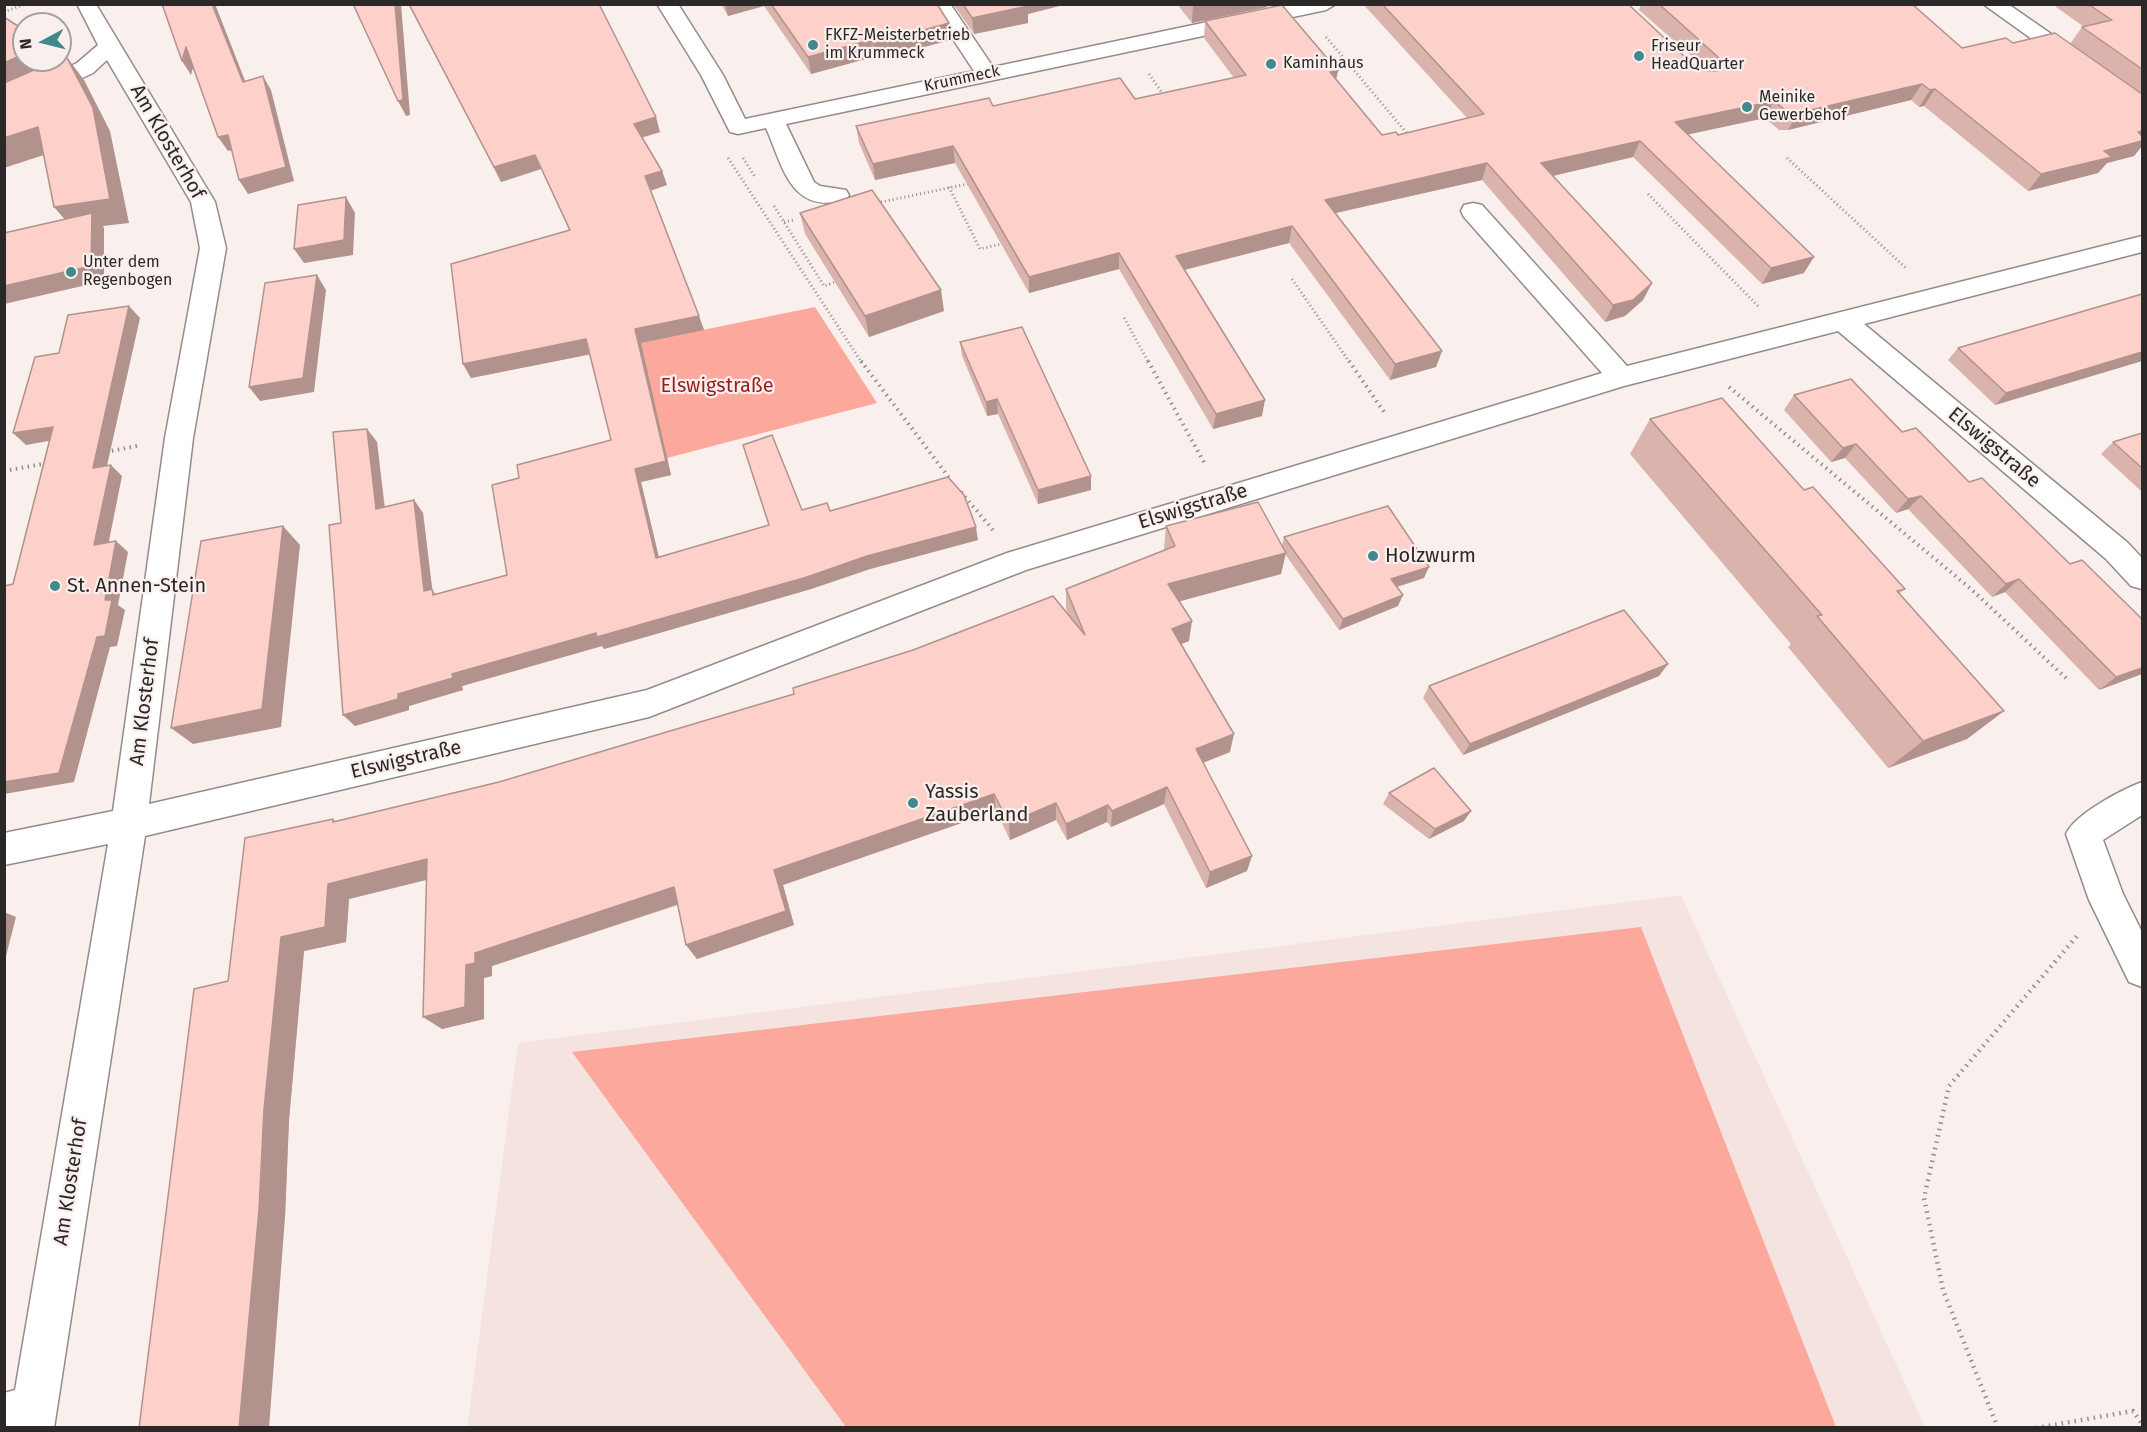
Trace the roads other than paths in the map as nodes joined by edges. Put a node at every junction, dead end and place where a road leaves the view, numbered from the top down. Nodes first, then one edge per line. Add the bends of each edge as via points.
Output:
1 (667, 4) edge
2 (1326, 4) edge
3 (1993, 4) edge
4 (86, 6) edge
5 (944, 9) dead end
6 (110, 46) junction
7 (987, 74) junction
8 (4, 107) edge
9 (2142, 107) edge
10 (772, 120) junction
11 (837, 195) dead end
12 (1473, 211) dead end
13 (2142, 244) edge
14 (1842, 321) junction
15 (1621, 377) junction
16 (2142, 577) edge
17 (2142, 797) edge
18 (129, 824) junction
19 (4, 849) edge
20 (2142, 969) edge
21 (23, 1417) edge

1 - 10 street, Krummeck via 712,75 738,127
2 - 7 street, Krummeck
3 - 9 street
4 - 6 street, Am Klosterhof
5 - 7 street
6 - 8 street via 85,68
6 - 18 street, Am Klosterhof via 203,202 213,248 179,438
7 - 10 street, Krummeck
10 - 11 street via 782,133 806,188
12 - 15 street
13 - 14 street, Elswigstraße
14 - 15 street, Elswigstraße
14 - 16 street, Elswigstraße via 2117,550
15 - 18 street, Elswigstraße via 1018,561 649,703
17 - 20 street via 2083,834 2107,900
18 - 19 street, Elswigstraße
18 - 21 street, Am Klosterhof

